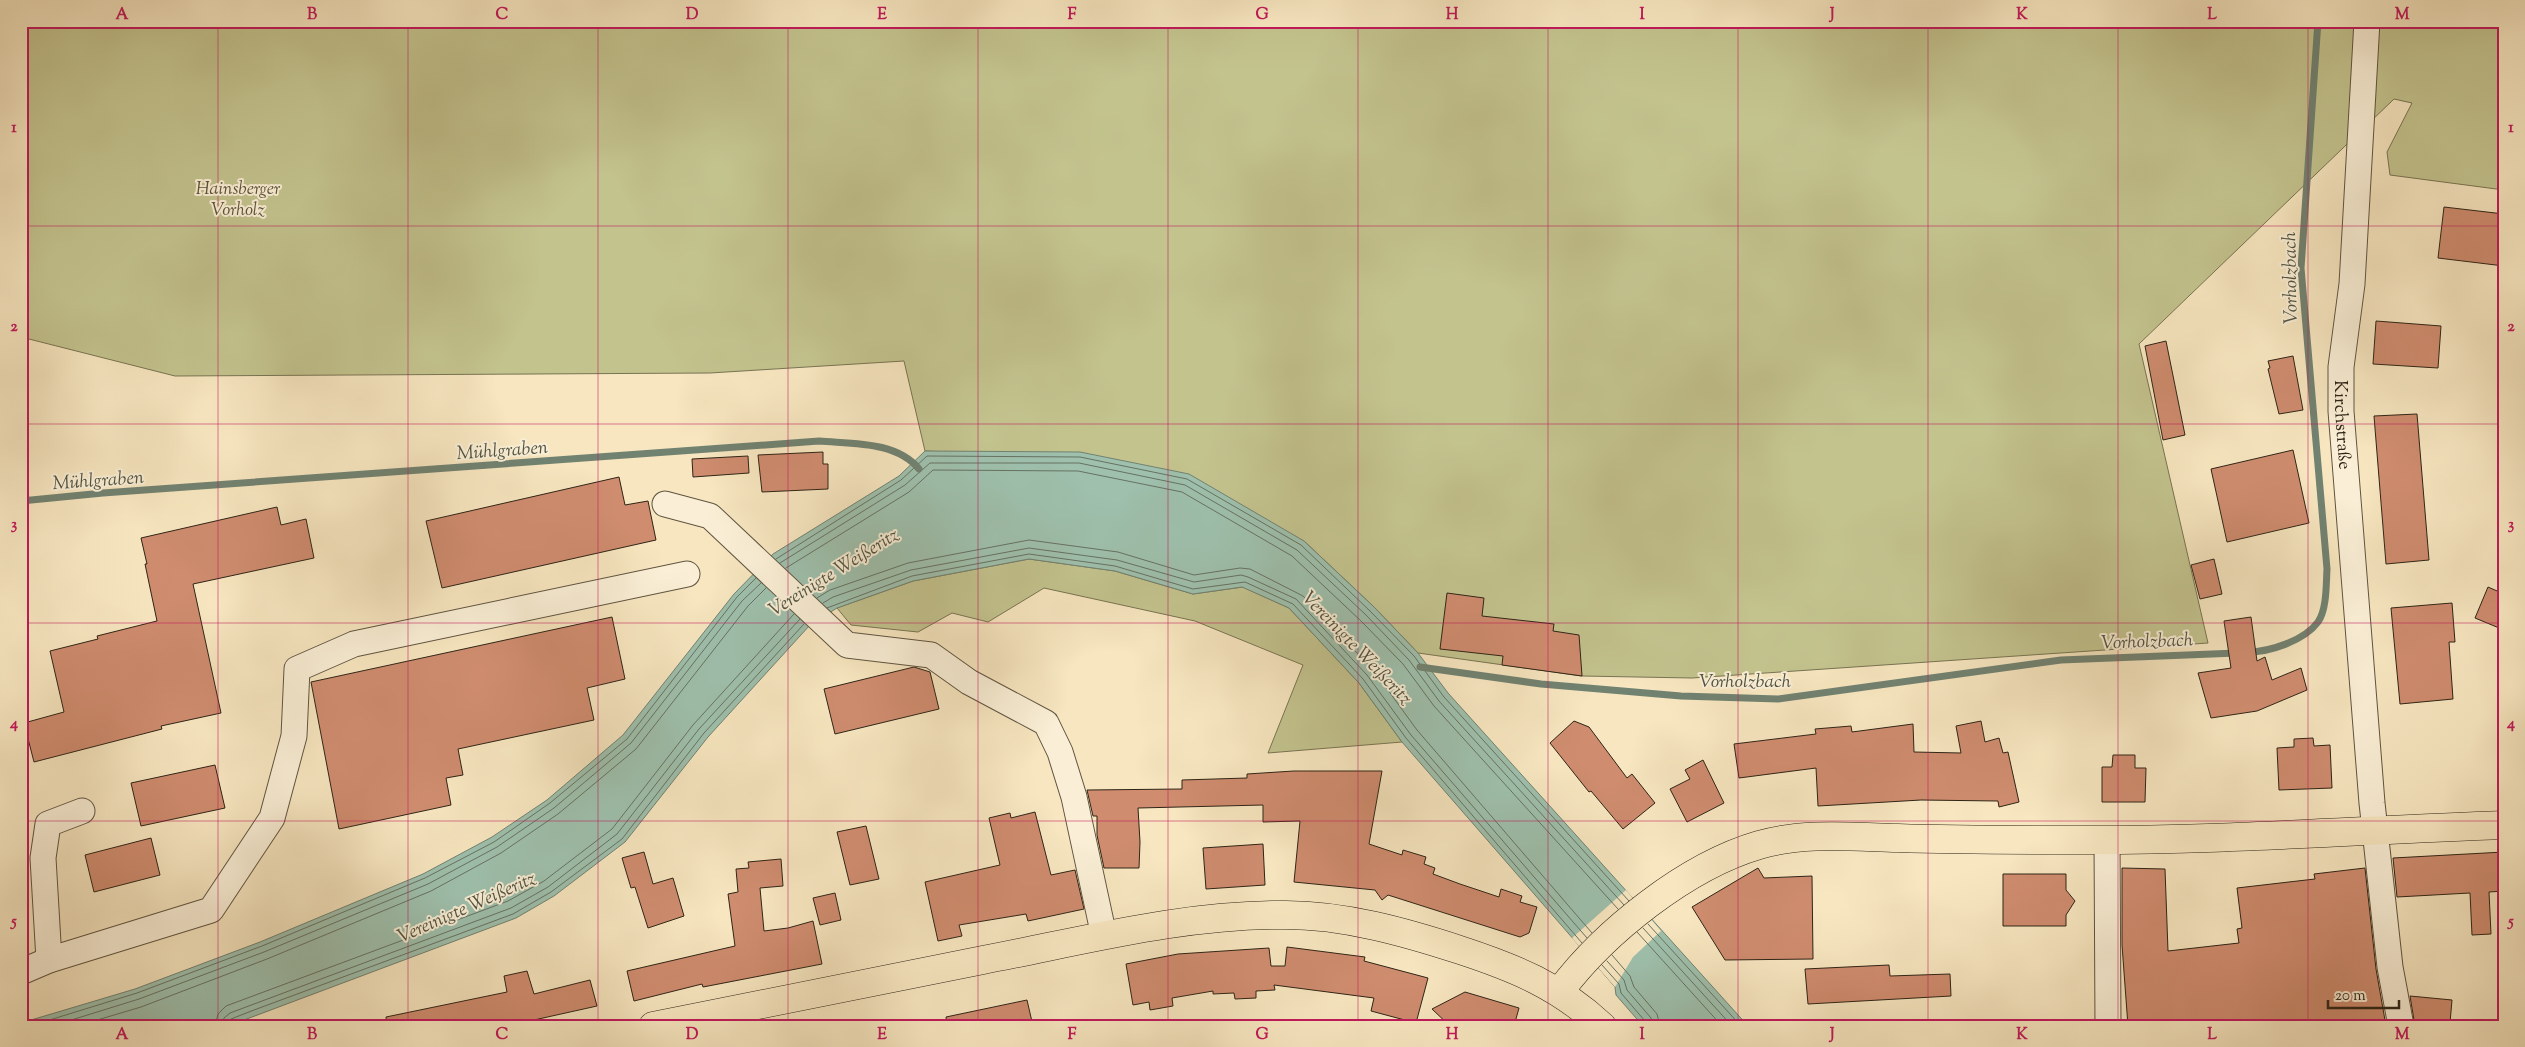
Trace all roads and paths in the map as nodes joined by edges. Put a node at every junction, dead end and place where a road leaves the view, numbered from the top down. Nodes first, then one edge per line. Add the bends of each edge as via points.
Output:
1 (2367, 21) edge
2 (665, 504) dead end
3 (687, 574) dead end
4 (82, 811) dead end
5 (2504, 825) edge
6 (2375, 829) junction
7 (2107, 840) junction
8 (1104, 936) junction
9 (49, 960) junction
10 (21, 972) edge
11 (1560, 991) junction
12 (653, 1026) edge
13 (1602, 1026) edge
14 (2108, 1026) edge
15 (2401, 1026) edge

1 - 6 street, Kirchstraße via 2352,284 2341,367 2341,411
2 - 8 street via 710,516 847,645 930,655 968,682 1046,722 1060,752 1074,797
3 - 9 street via 354,644 297,669 294,736 272,818 211,910
4 - 9 street via 48,824 43,858
5 - 6 main road
6 - 7 main road
6 - 15 street, Kirchstraße via 2390,967
7 - 11 main road via 1834,837 1770,843 1746,849 1678,882 1590,956
7 - 14 street
8 - 11 main road via 1200,920 1287,915 1324,918 1447,946 1529,975
8 - 12 main road
9 - 10 street
11 - 13 main road

